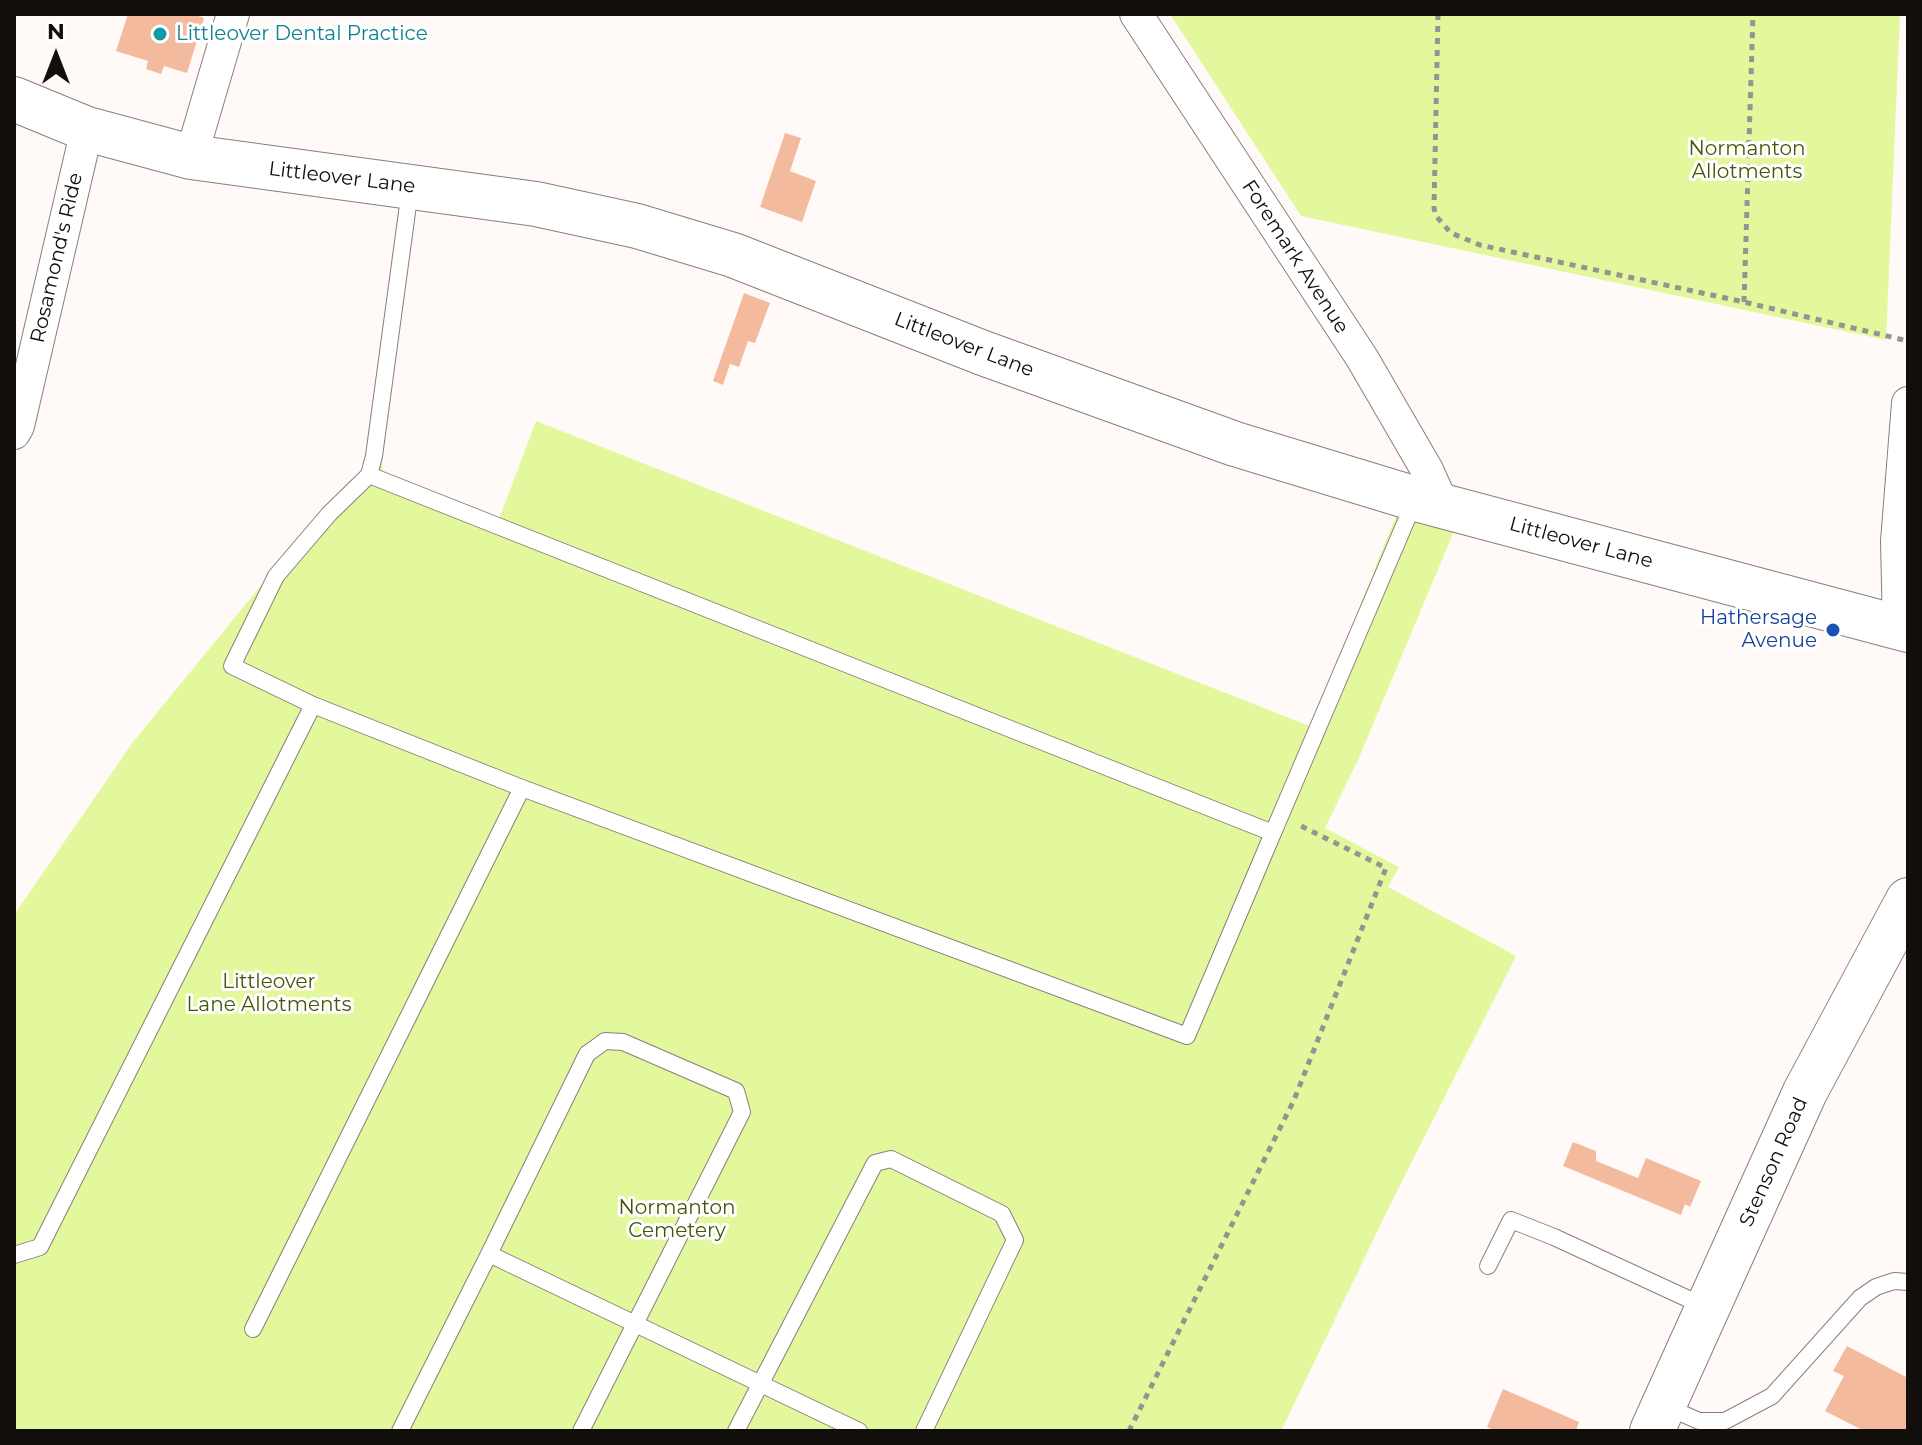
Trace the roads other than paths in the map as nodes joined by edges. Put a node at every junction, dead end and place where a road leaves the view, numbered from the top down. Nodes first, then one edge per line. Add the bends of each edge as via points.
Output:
1 (233, 14) edge
2 (1136, 14) edge
3 (14, 99) edge
4 (87, 129) junction
5 (191, 157) junction
6 (410, 187) junction
7 (1908, 403) edge
8 (14, 433) edge
9 (369, 475) junction
10 (1429, 502) junction
11 (1904, 629) edge
12 (313, 705) junction
13 (522, 788) junction
14 (1273, 833) junction
15 (1908, 900) edge
16 (489, 1254) junction
17 (14, 1255) edge
18 (1488, 1266) dead end
19 (1908, 1282) edge
20 (1708, 1308) junction
21 (634, 1323) junction
22 (253, 1329) dead end
23 (758, 1383) junction
24 (1658, 1418) edge
25 (400, 1431) edge
26 (581, 1431) edge
27 (736, 1431) edge
28 (859, 1431) edge
29 (924, 1431) edge

1 - 5 street
2 - 10 street, Foremark Avenue via 1362,358 1427,470
3 - 4 street, Littleover Lane
4 - 5 street, Littleover Lane
4 - 8 street, Rosamond's Ride
5 - 6 street, Littleover Lane
6 - 9 lane
6 - 10 street, Littleover Lane via 536,204 637,226 733,255 1235,444
7 - 11 street via 1897,541
9 - 12 lane via 276,576 232,666
9 - 14 lane
10 - 11 street, Littleover Lane
10 - 14 lane
12 - 13 lane
12 - 17 lane via 40,1247
13 - 14 lane via 1187,1036
13 - 22 lane
15 - 20 street, Stenson Road via 1805,1092
16 - 21 lane
16 - 21 lane via 587,1054 605,1041 623,1042 711,1079 736,1091 742,1112
16 - 25 lane
18 - 20 lane via 1511,1220
19 - 24 lane via 1876,1287 1860,1298 1772,1396 1725,1421
20 - 24 street, Stenson Road
21 - 23 lane
21 - 26 lane
23 - 27 lane
23 - 28 lane
23 - 29 lane via 875,1163 891,1159 1002,1214 1015,1240

